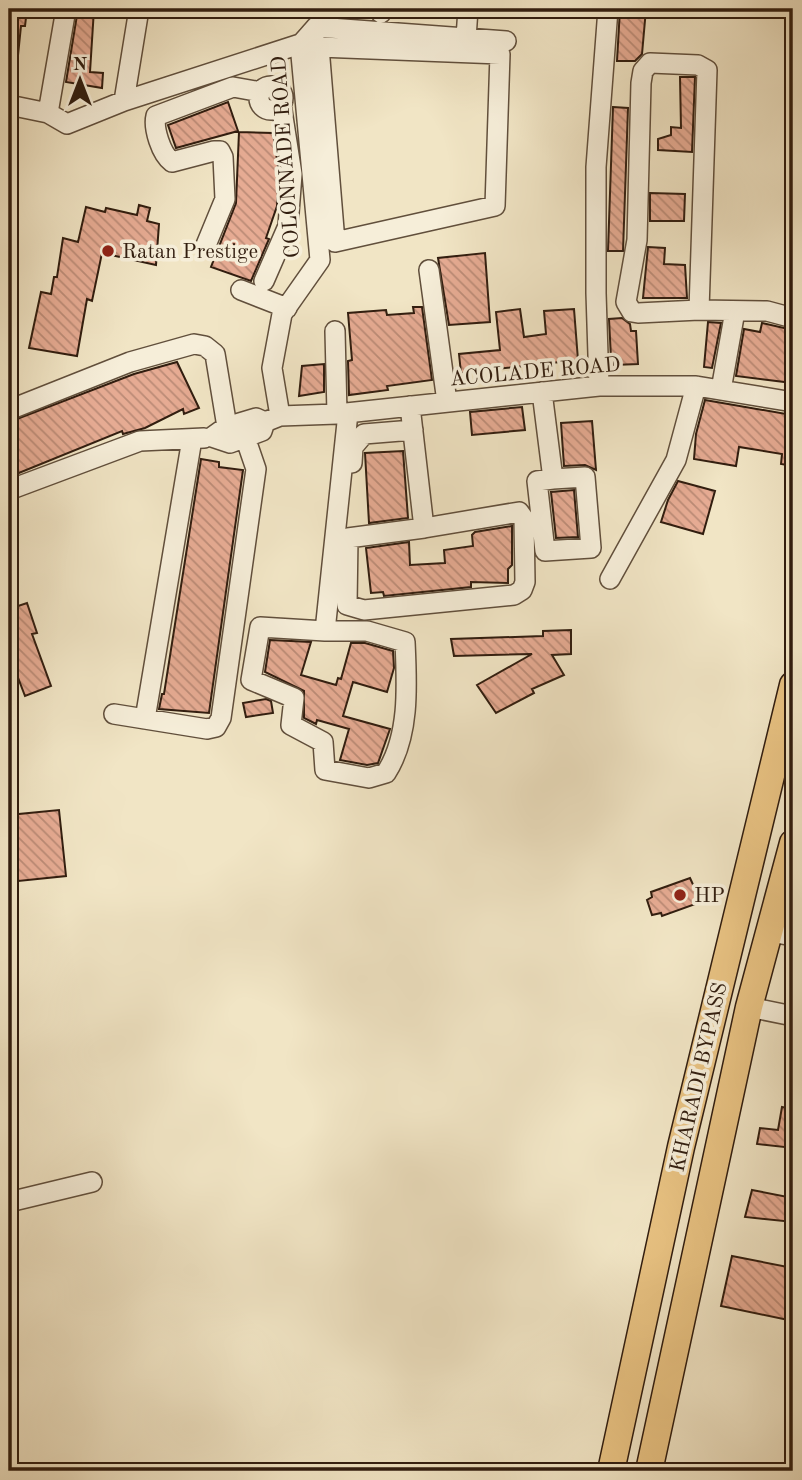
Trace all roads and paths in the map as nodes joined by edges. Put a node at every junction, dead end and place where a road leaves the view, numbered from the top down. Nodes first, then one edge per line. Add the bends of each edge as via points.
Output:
1 (66, 9) edge
2 (139, 9) edge
3 (468, 9) edge
4 (608, 9) edge
5 (467, 38) junction
6 (506, 41) dead end
7 (309, 42) junction
8 (305, 74) junction
9 (274, 95) junction
10 (124, 101) junction
11 (9, 105) edge
12 (48, 113) junction
13 (206, 245) dead end
14 (429, 270) dead end
15 (264, 281) dead end
16 (241, 290) dead end
17 (287, 308) junction
18 (699, 310) junction
19 (735, 310) junction
20 (793, 317) edge
21 (335, 331) dead end
22 (600, 386) junction
23 (696, 386) junction
24 (721, 390) junction
25 (542, 392) junction
26 (447, 402) junction
27 (793, 402) edge
28 (410, 406) junction
29 (9, 410) edge
30 (342, 414) junction
31 (273, 419) junction
32 (413, 430) junction
33 (228, 436) junction
34 (192, 439) junction
35 (553, 479) dead end
36 (9, 490) edge
37 (424, 528) junction
38 (348, 538) junction
39 (610, 579) dead end
40 (325, 631) junction
41 (793, 685) edge
42 (114, 714) dead end
43 (145, 719) junction
44 (792, 853) edge
45 (781, 934) edge
46 (749, 1007) junction
47 (793, 1016) edge
48 (92, 1182) dead end
49 (9, 1202) edge
50 (611, 1471) edge
51 (649, 1471) edge

1 - 12 street
2 - 10 street
3 - 5 street
4 - 22 street via 596,167
5 - 6 street
5 - 7 street via 316,27
7 - 7 street via 335,242 495,206 500,54
7 - 8 street, COLONNADE ROAD
7 - 10 street, COLONNADE ROAD
8 - 9 street
8 - 17 street, COLONNADE ROAD via 320,260
9 - 13 street via 233,86 156,116 154,123 166,158 172,162 214,150 223,157 225,200
9 - 15 street via 292,174 288,226
10 - 12 street, COLONNADE ROAD via 67,124
11 - 12 street
14 - 26 street
16 - 17 street
17 - 31 street, COLONNADE ROAD via 272,368
18 - 18 street via 638,313 626,302 637,240 641,83 650,63 698,65 707,70
18 - 19 street
19 - 20 street
19 - 24 street
21 - 30 street
22 - 23 street, ACOLADE ROAD
22 - 25 street, ACOLADE ROAD
23 - 24 street, ACOLADE ROAD
23 - 39 street via 676,460
24 - 27 street, ACOLADE ROAD
25 - 26 street, ACOLADE ROAD
25 - 35 street
26 - 28 street, ACOLADE ROAD
28 - 30 street, ACOLADE ROAD
28 - 32 street
29 - 33 street via 130,362 194,344 215,354
30 - 31 street, ACOLADE ROAD
30 - 40 street
31 - 33 street, ACOLADE ROAD via 256,418
32 - 37 street
32 - 38 street via 364,434 353,447
33 - 34 street, ACOLADE ROAD
33 - 43 street via 256,469 221,718 216,727 207,729
34 - 36 street, ACOLADE ROAD via 141,441
34 - 43 street
37 - 38 street
37 - 38 street via 519,512 524,519 522,590 514,595 354,608 347,605 345,597
40 - 40 street via 367,631 405,642 407,678 400,752 386,773 369,778 325,770 323,742 291,725 294,698 251,680 260,627
41 - 50 highway, KHARADI BYPASS via 686,1125
42 - 43 street
44 - 45 highway, KHARADI BYPASS
45 - 46 highway, KHARADI BYPASS
46 - 47 street
46 - 51 highway, KHARADI BYPASS
48 - 49 street

